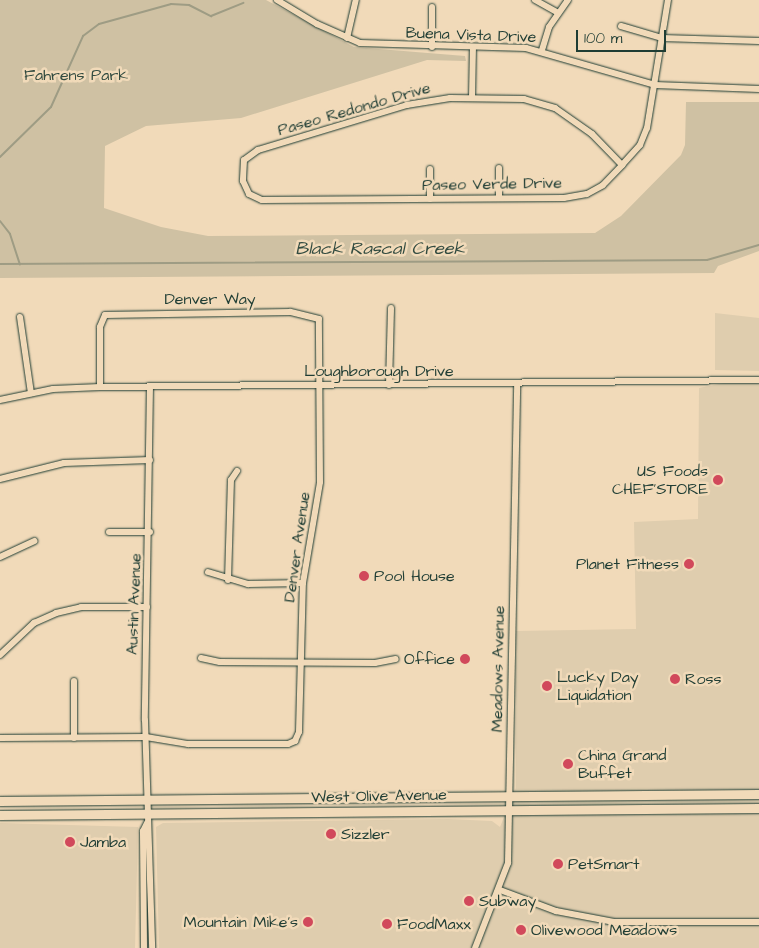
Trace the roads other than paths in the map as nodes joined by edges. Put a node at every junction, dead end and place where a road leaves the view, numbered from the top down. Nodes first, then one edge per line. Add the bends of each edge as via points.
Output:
1 (277, 0) edge
2 (356, 0) edge
3 (535, 0) edge
4 (568, 0) edge
5 (668, 0) edge
6 (432, 7) dead end
7 (558, 13) junction
8 (621, 26) dead end
9 (347, 38) junction
10 (662, 38) junction
11 (759, 40) edge
12 (432, 47) junction
13 (473, 47) junction
14 (542, 50) junction
15 (655, 85) junction
16 (759, 90) edge
17 (472, 98) junction
18 (622, 165) junction
19 (499, 168) dead end
20 (430, 169) dead end
21 (499, 198) junction
22 (430, 199) junction
23 (262, 200) joint
24 (391, 308) dead end
25 (20, 317) dead end
26 (759, 380) edge
27 (516, 384) junction
28 (321, 385) junction
29 (390, 385) junction
30 (150, 386) junction
31 (100, 387) junction
32 (31, 393) junction
33 (0, 400) edge
34 (150, 460) junction
35 (237, 471) dead end
36 (0, 479) edge
37 (109, 532) dead end
38 (150, 532) junction
39 (35, 542) dead end
40 (0, 557) edge
41 (208, 572) dead end
42 (228, 580) junction
43 (302, 583) junction
44 (147, 607) junction
45 (0, 656) edge
46 (201, 658) dead end
47 (396, 659) dead end
48 (301, 661) junction
49 (74, 681) dead end
50 (146, 737) junction
51 (0, 738) edge
52 (74, 738) junction
53 (759, 794) edge
54 (510, 796) junction
55 (146, 800) junction
56 (0, 801) edge
57 (759, 808) edge
58 (509, 809) junction
59 (0, 815) edge
60 (147, 819) junction
61 (143, 863) junction
62 (500, 890) junction
63 (151, 898) junction
64 (143, 900) junction
65 (759, 922) edge
66 (152, 932) junction
67 (144, 948) edge
68 (152, 948) edge
69 (475, 948) edge

1 - 9 street, Buena Vista Drive
2 - 9 street
3 - 7 street
4 - 7 street
5 - 10 street, Paseo Verde Drive
6 - 12 street
7 - 14 street
8 - 10 street
9 - 12 street, Buena Vista Drive via 375,44
10 - 11 street
10 - 15 street, Paseo Verde Drive
12 - 13 street, Buena Vista Drive
13 - 14 street, Buena Vista Drive
13 - 17 street
14 - 15 street, Buena Vista Drive
15 - 16 street, Buena Vista Drive
15 - 18 street, Paseo Verde Drive via 640,145
17 - 18 street, Paseo Redondo Drive via 524,99 555,108 592,134
17 - 23 street, Paseo Redondo Drive via 422,100 258,150 244,160 243,183 251,196
18 - 21 street, Paseo Verde Drive via 587,194
19 - 21 street
20 - 22 street
21 - 22 street, Paseo Verde Drive
22 - 23 street, Paseo Verde Drive
24 - 29 street
25 - 32 street
26 - 27 street, Loughborough Drive
27 - 29 street, Loughborough Drive
27 - 54 street, Meadows Avenue
28 - 29 street, Loughborough Drive
28 - 30 street, Loughborough Drive
28 - 31 street, Denver Way via 320,330 315,315 114,313 102,320
28 - 43 street, Denver Avenue via 319,492
30 - 31 street, Loughborough Drive
30 - 34 street, Austin Avenue
31 - 32 street, Loughborough Drive
32 - 33 street, Loughborough Drive
34 - 36 street via 64,462
34 - 38 street, Austin Avenue
35 - 42 street via 232,480
37 - 38 street
38 - 44 street, Austin Avenue
39 - 40 street
41 - 42 street
42 - 43 street
43 - 48 street, Denver Avenue
44 - 45 street via 81,607 56,613 34,623
44 - 50 street, Austin Avenue
46 - 48 street via 220,662
47 - 48 street via 375,663
48 - 50 street, Denver Avenue via 295,741 188,744
49 - 52 street
50 - 52 street
50 - 55 street, Austin Avenue
51 - 52 street
53 - 54 main road, West Olive Avenue
54 - 55 main road, West Olive Avenue
54 - 58 street, Meadows Avenue
55 - 56 main road, West Olive Avenue
55 - 60 street, Austin Avenue
57 - 58 main road, West Olive Avenue
58 - 60 main road, West Olive Avenue
58 - 62 street, Meadows Avenue via 508,863
59 - 60 main road, West Olive Avenue
60 - 61 street, Austin Avenue
60 - 63 street, Austin Avenue
61 - 63 street
61 - 64 street, Austin Avenue
62 - 65 street via 556,911 614,922
62 - 69 street, Meadows Avenue
63 - 66 street, Austin Avenue
64 - 66 street
64 - 67 street, Austin Avenue
66 - 68 street, Austin Avenue

